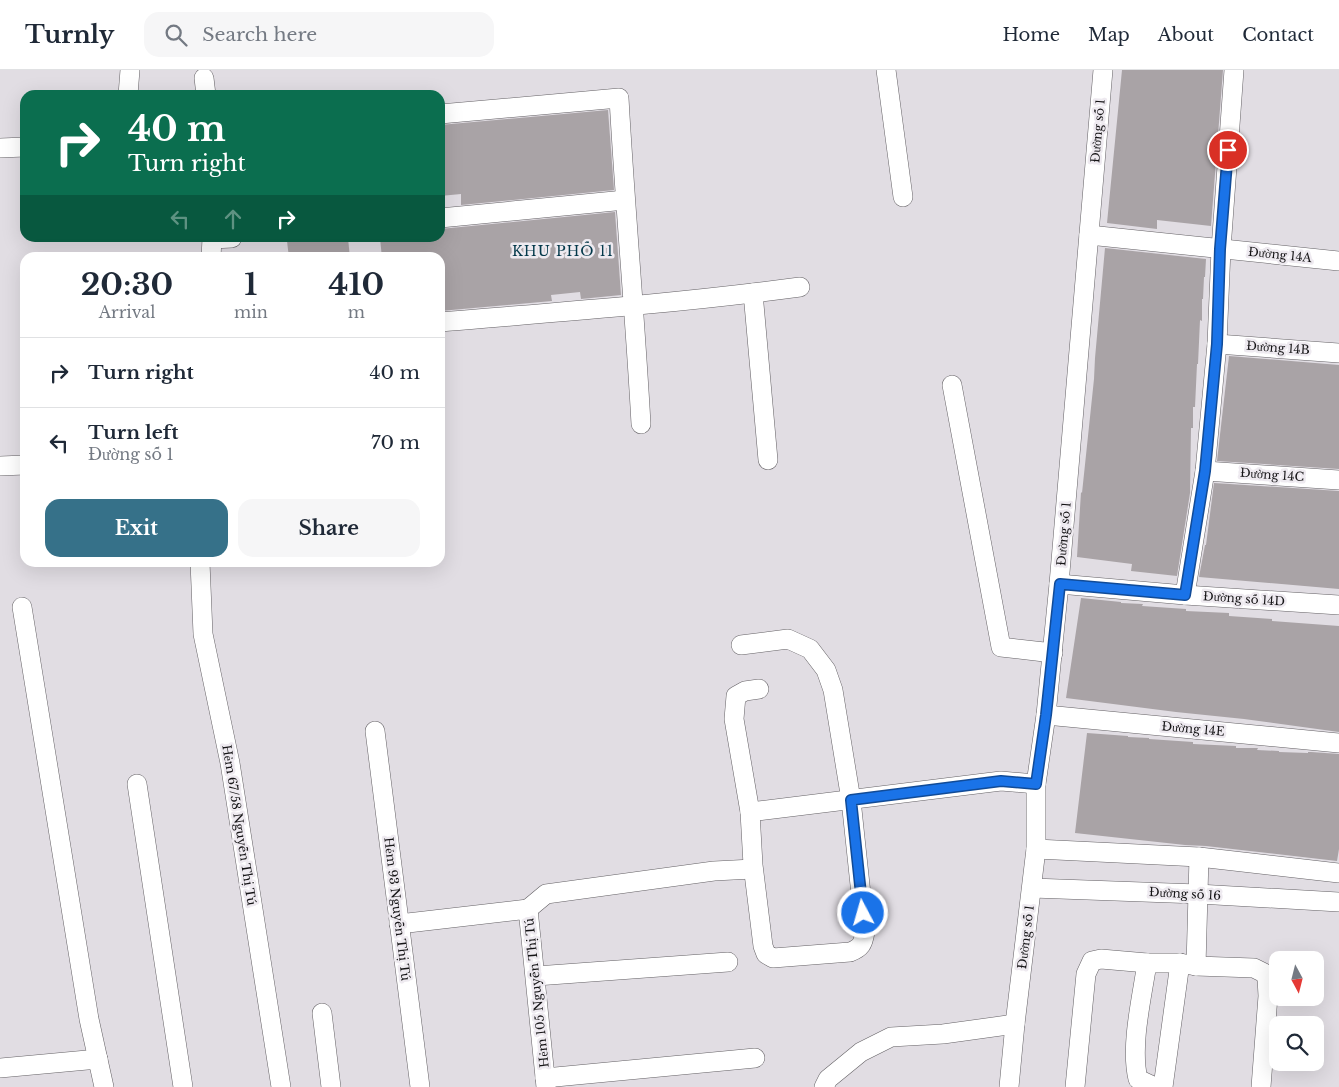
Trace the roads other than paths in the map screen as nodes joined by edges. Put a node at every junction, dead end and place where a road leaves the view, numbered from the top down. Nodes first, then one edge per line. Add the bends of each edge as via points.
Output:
1 (130, 70) edge
2 (886, 70) edge
3 (1104, 70) edge
4 (1234, 70) edge
5 (128, 90) edge
6 (445, 114) edge
7 (20, 147) edge
8 (0, 148) edge
9 (903, 197) dead end
10 (625, 200) junction
11 (445, 218) edge
12 (1089, 235) junction
13 (1220, 249) junction
14 (1339, 262) edge
15 (800, 287) dead end
16 (753, 293) junction
17 (634, 305) junction
18 (445, 322) edge
19 (1217, 344) junction
20 (1339, 353) edge
21 (952, 385) dead end
22 (641, 424) dead end
23 (768, 460) dead end
24 (20, 464) edge
25 (0, 466) edge
26 (1205, 471) junction
27 (1339, 480) edge
28 (200, 567) edge
29 (1060, 584) junction
30 (1185, 595) junction
31 (1339, 605) edge
32 (22, 607) dead end
33 (741, 645) dead end
34 (1053, 653) junction
35 (759, 688) dead end
36 (1046, 715) junction
37 (374, 730) dead end
38 (1339, 743) edge
39 (137, 784) dead end
40 (1036, 784) junction
41 (851, 800) junction
42 (750, 812) junction
43 (1036, 849) junction
44 (1199, 857) junction
45 (753, 869) junction
46 (1339, 873) edge
47 (1032, 888) junction
48 (1198, 894) junction
49 (1339, 902) edge
50 (528, 909) junction
51 (399, 924) junction
52 (728, 962) dead end
53 (1147, 963) junction
54 (1188, 964) junction
55 (536, 976) junction
56 (322, 1013) dead end
57 (1015, 1024) junction
58 (754, 1058) dead end
59 (98, 1059) junction
60 (0, 1068) edge
61 (546, 1082) edge
62 (104, 1087) edge
63 (183, 1087) edge
64 (281, 1087) edge
65 (331, 1087) edge
66 (420, 1087) edge
67 (824, 1087) edge
68 (1009, 1087) edge
69 (1075, 1087) edge
70 (1155, 1087) edge
71 (1163, 1087) edge
72 (1261, 1087) edge

1 - 5 street
2 - 9 street
3 - 12 street, Đường số 1
4 - 13 street
6 - 10 street via 619,98
7 - 8 street
10 - 11 street
10 - 17 street
12 - 13 street, Đường 14A
12 - 29 street, Đường số 1
13 - 14 street, Đường 14A
13 - 19 street
15 - 16 street
16 - 17 street
16 - 23 street
17 - 18 street
17 - 22 street
19 - 20 street, Đường 14B
19 - 26 street
21 - 34 street via 1001,647
24 - 25 street
26 - 27 street, Đường 14C
26 - 30 street
28 - 64 street, Hẻm 67/58 Nguyễn Thị Tú via 203,634 230,763
29 - 30 street, Đường số 14D
29 - 34 street, Đường số 1
30 - 31 street, Đường số 14D
32 - 59 street
33 - 41 street via 788,639 810,649 826,670 833,690
34 - 36 street, Đường số 1
35 - 42 street via 736,696 734,711
36 - 38 street, Đường 14E
36 - 40 street, Đường số 1
37 - 51 street, Hẻm 93 Nguyễn Thị Tú
39 - 63 street
40 - 41 street via 1001,781
40 - 43 street, Đường số 1
41 - 42 street
41 - 45 street via 865,932 864,941 858,949 784,958 766,954
42 - 45 street
43 - 44 street
43 - 47 street, Đường số 1
44 - 46 street
44 - 48 street
45 - 50 street via 714,871 546,894
47 - 48 street, Đường số 16
47 - 57 street, Đường số 1
48 - 49 street, Đường số 16
48 - 54 street
50 - 51 street, Hẻm 105 Nguyễn Thị Tú
50 - 55 street, Hẻm 105 Nguyễn Thị Tú
51 - 66 street, Hẻm 93 Nguyễn Thị Tú
52 - 55 street
53 - 54 street
53 - 69 street via 1092,961 1086,974
53 - 70 street via 1135,1068 1138,1079
54 - 71 street
54 - 72 street via 1254,968 1264,973 1268,996
55 - 61 street, Hẻm 105 Nguyễn Thị Tú
56 - 65 street
57 - 67 street via 891,1037 861,1052 828,1079
57 - 68 street, Đường số 1
58 - 61 street
59 - 60 street
59 - 62 street

